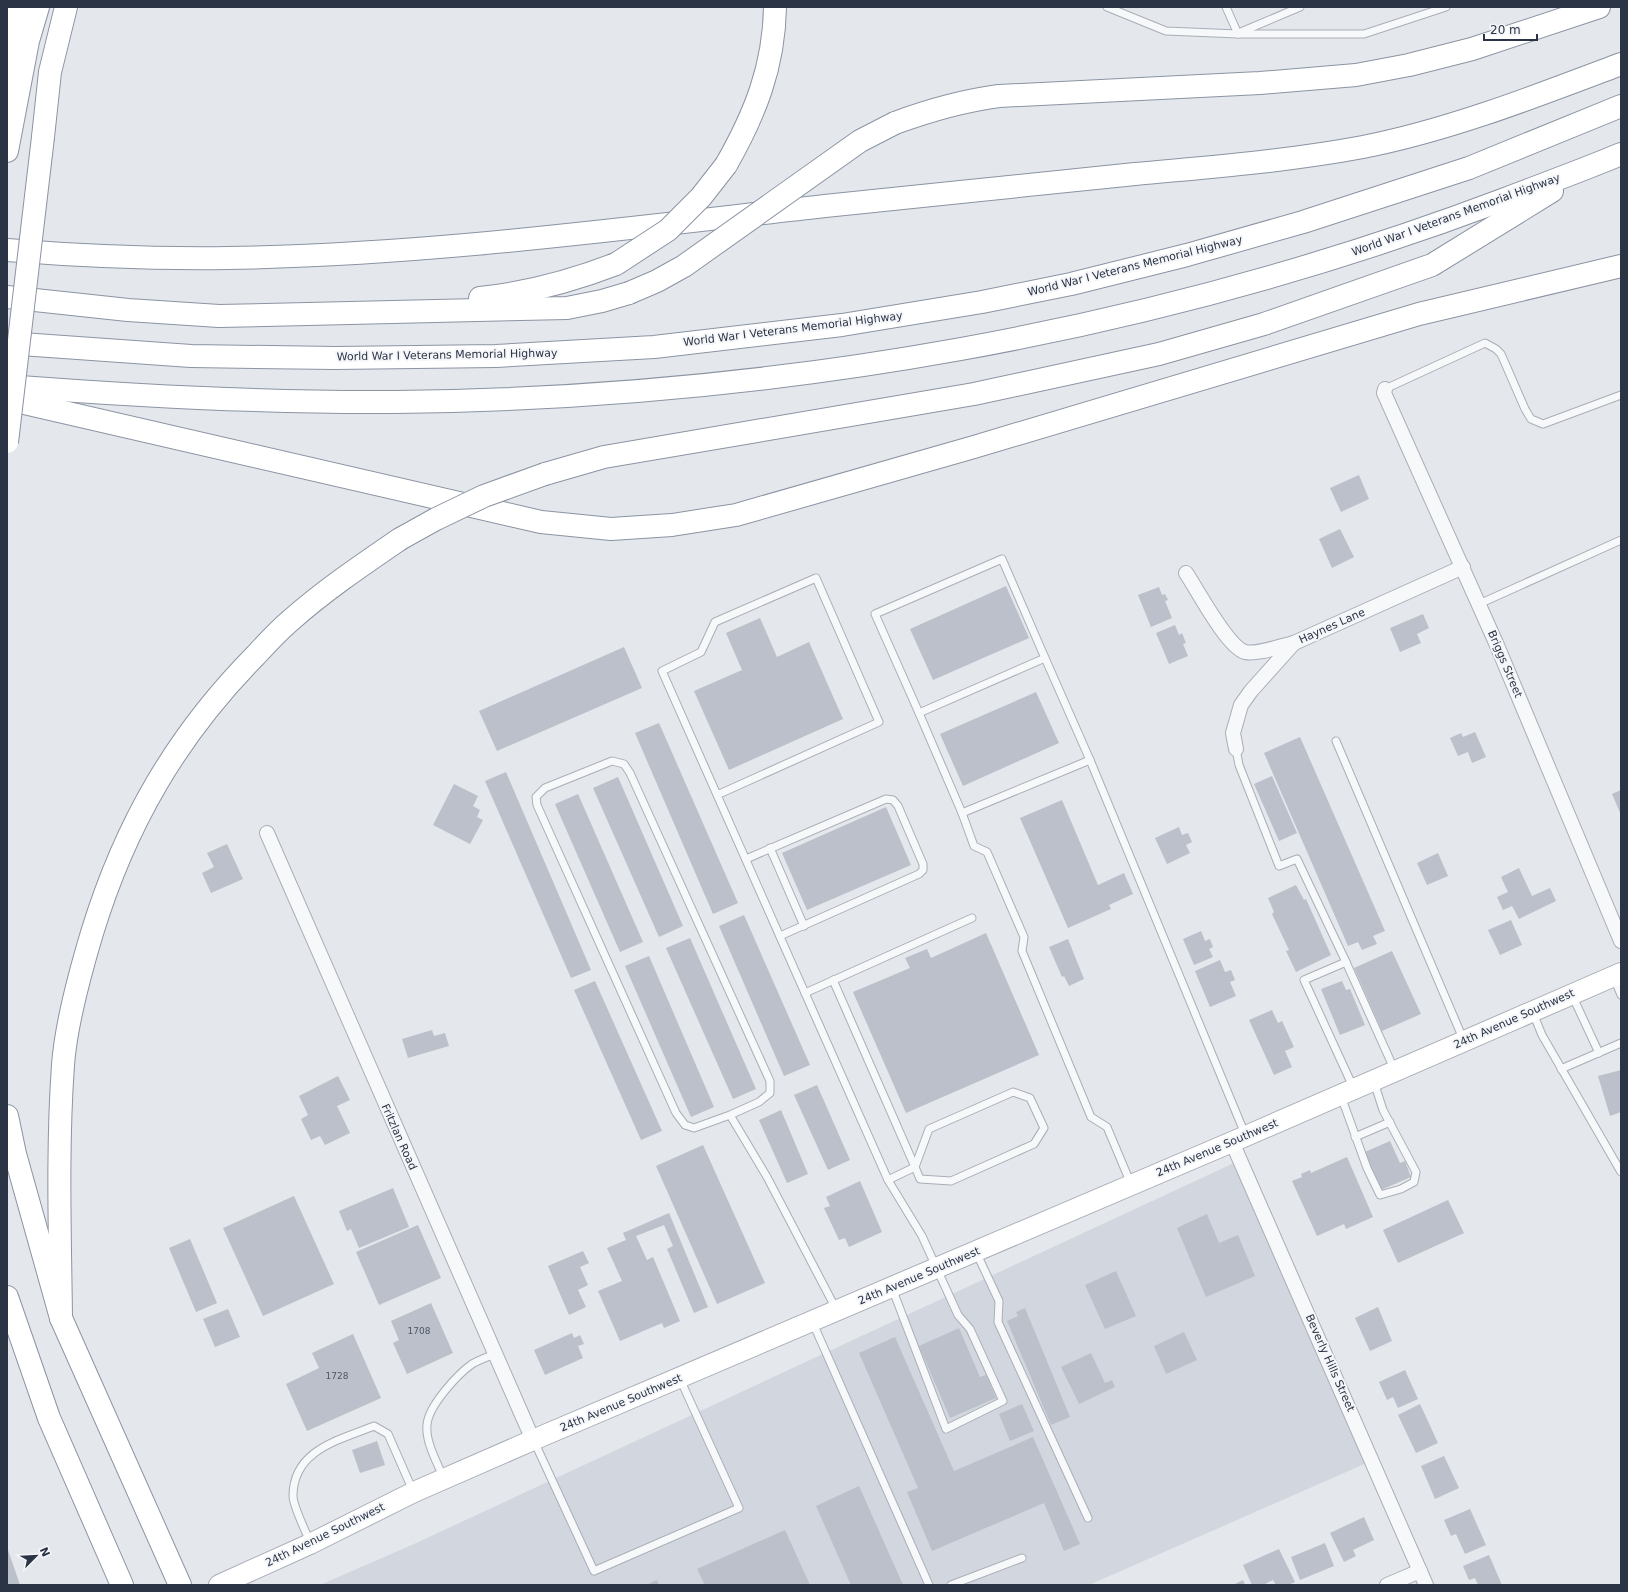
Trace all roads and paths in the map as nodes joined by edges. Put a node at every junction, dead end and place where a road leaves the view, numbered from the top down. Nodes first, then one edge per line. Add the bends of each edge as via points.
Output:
1 (17, 7) edge
2 (38, 7) edge
3 (66, 7) edge
4 (775, 7) edge
5 (1107, 7) edge
6 (1226, 7) edge
7 (1300, 7) edge
8 (1446, 7) edge
9 (1600, 7) edge
10 (1238, 34) junction
11 (1621, 64) edge
12 (1621, 106) edge
13 (8, 144) edge
14 (1621, 154) edge
15 (1597, 164) junction
16 (7, 250) edge
17 (1620, 266) edge
18 (7, 298) edge
19 (313, 314) junction
20 (7, 344) edge
21 (7, 386) edge
22 (1385, 389) joint
23 (1621, 395) edge
24 (7, 399) edge
25 (7, 442) edge
26 (1621, 540) edge
27 (1463, 567) junction
28 (1186, 573) dead end
29 (1480, 604) junction
30 (1294, 643) junction
31 (1045, 658) junction
32 (919, 713) junction
33 (1336, 741) dead end
34 (1236, 749) joint
35 (1090, 760) junction
36 (717, 795) junction
37 (962, 814) junction
38 (267, 833) dead end
39 (770, 848) junction
40 (746, 859) junction
41 (972, 918) dead end
42 (804, 926) junction
43 (780, 936) junction
44 (1621, 941) edge
45 (1346, 962) junction
46 (1617, 974) edge
47 (833, 980) junction
48 (805, 993) junction
49 (1571, 993) junction
50 (1621, 995) edge
51 (1532, 1011) junction
52 (1464, 1041) junction
53 (1621, 1043) edge
54 (1599, 1053) junction
55 (1561, 1069) junction
56 (1395, 1071) junction
57 (1374, 1080) junction
58 (1347, 1092) junction
59 (730, 1115) junction
60 (7, 1116) edge
61 (1390, 1122) junction
62 (1355, 1137) junction
63 (1239, 1139) junction
64 (915, 1167) junction
65 (1621, 1172) edge
66 (888, 1180) junction
67 (1132, 1185) junction
68 (976, 1252) junction
69 (938, 1268) junction
70 (891, 1287) junction
71 (7, 1298) edge
72 (837, 1310) junction
73 (61, 1318) junction
74 (812, 1321) junction
75 (495, 1354) junction
76 (679, 1378) junction
77 (533, 1440) junction
78 (444, 1479) junction
79 (414, 1492) junction
80 (1088, 1518) dead end
81 (310, 1544) junction
82 (1022, 1558) dead end
83 (1420, 1571) junction
84 (122, 1585) edge
85 (180, 1585) edge
86 (219, 1585) edge
87 (929, 1585) edge
88 (951, 1585) edge
89 (1387, 1585) edge
90 (1426, 1585) edge

1 - 13 highway
2 - 13 highway via 28,41
3 - 25 highway, bridge via 50,72
4 - 19 highway, bridge via 771,54 762,88 740,139 726,165 701,197 668,230 616,264 560,284 507,295
5 - 10 lane via 1166,31
6 - 10 lane
7 - 10 lane
8 - 10 lane via 1364,34
9 - 19 highway, bridge via 1472,49 1356,75 1260,83 999,96 957,103 895,123 860,141 684,266 629,293 568,308
11 - 16 highway via 1436,128 1367,146 1285,160 388,251 222,258 102,257
12 - 20 highway, World War I Veterans Memorial Highway via 1469,168 1288,226 1071,284 982,302 842,325 654,347 496,356 191,356
14 - 15 highway, World War I Veterans Memorial Highway
15 - 21 highway, World War I Veterans Memorial Highway via 1443,222 1259,281 1146,311 889,362 755,380 643,391 397,402 135,396
15 - 73 highway, bridge via 1432,265 1264,324 1159,354 974,394 604,457 545,474 484,496 400,539 341,579 289,621 236,675 193,728 129,832 106,888 84,959 63,1063 60,1142
17 - 24 highway via 1419,314 750,511 672,525 611,529 541,522
18 - 19 highway via 211,315
22 - 23 lane via 1485,343 1501,354 1525,409 1532,419 1543,424
22 - 27 street, Briggs Street via 1384,393
26 - 29 lane
27 - 29 street, Briggs Street
27 - 30 street, Haynes Lane
28 - 30 street via 1226,636 1237,648 1245,652 1256,652
29 - 44 street, Briggs Street
30 - 34 street, Haynes Lane via 1259,681 1241,706 1234,734
31 - 32 lane
31 - 32 lane via 1002,558 876,614
31 - 35 lane
32 - 37 lane
33 - 52 lane
34 - 45 lane via 1239,765 1279,866 1297,859
35 - 37 lane
35 - 63 lane
36 - 36 lane via 662,671 701,652 716,622 816,578 879,722
36 - 40 lane
37 - 67 lane via 974,846 986,852 1024,937 1022,951 1091,1117 1107,1127
38 - 75 street, Fritzlan Road
39 - 40 lane
39 - 42 lane
39 - 42 lane via 886,799 893,800 898,806 923,864 923,870
40 - 43 lane
41 - 47 lane
42 - 43 lane
43 - 48 lane
45 - 56 lane
45 - 58 lane via 1304,980
46 - 49 main road, 24th Avenue Southwest
46 - 50 lane
47 - 48 lane
47 - 64 lane
48 - 66 lane
49 - 51 main road, 24th Avenue Southwest
49 - 54 lane
51 - 52 main road, 24th Avenue Southwest
51 - 55 lane
52 - 56 main road, 24th Avenue Southwest
53 - 54 lane
54 - 55 lane
55 - 65 lane
56 - 57 main road, 24th Avenue Southwest
57 - 58 main road, 24th Avenue Southwest
57 - 61 lane
58 - 62 lane
58 - 63 main road, 24th Avenue Southwest
59 - 59 lane via 694,1128 685,1125 676,1113 537,806 536,797 545,788 612,761 624,764 630,773 770,1081 770,1093 759,1102
59 - 72 lane via 767,1177
60 - 73 highway via 15,1154
61 - 62 lane
61 - 62 lane via 1416,1172 1414,1182 1400,1189 1380,1195
63 - 67 main road, 24th Avenue Southwest
63 - 83 street, Beverly Hills Street
64 - 64 lane via 920,1179 951,1181 1034,1144 1044,1128 1030,1098 1013,1092 929,1129
64 - 66 lane
66 - 69 lane
67 - 68 main road, 24th Avenue Southwest
68 - 69 main road, 24th Avenue Southwest
68 - 80 lane via 999,1301 998,1322
69 - 70 main road, 24th Avenue Southwest
69 - 70 lane via 958,1315 970,1329 1003,1401 946,1429
70 - 72 main road, 24th Avenue Southwest
71 - 84 highway via 49,1418
72 - 74 main road, 24th Avenue Southwest
73 - 85 highway
74 - 76 main road, 24th Avenue Southwest
74 - 87 lane
75 - 77 street, Fritzlan Road
75 - 78 lane via 464,1371 429,1415 426,1425 428,1436
76 - 77 main road, 24th Avenue Southwest
76 - 77 lane via 739,1508 594,1571
77 - 78 main road, 24th Avenue Southwest
78 - 79 main road, 24th Avenue Southwest
79 - 81 main road, 24th Avenue Southwest
79 - 81 lane via 388,1434 374,1426 318,1448 297,1471 293,1497
81 - 86 main road, 24th Avenue Southwest
82 - 88 lane
83 - 89 street
83 - 90 street, Beverly Hills Street

